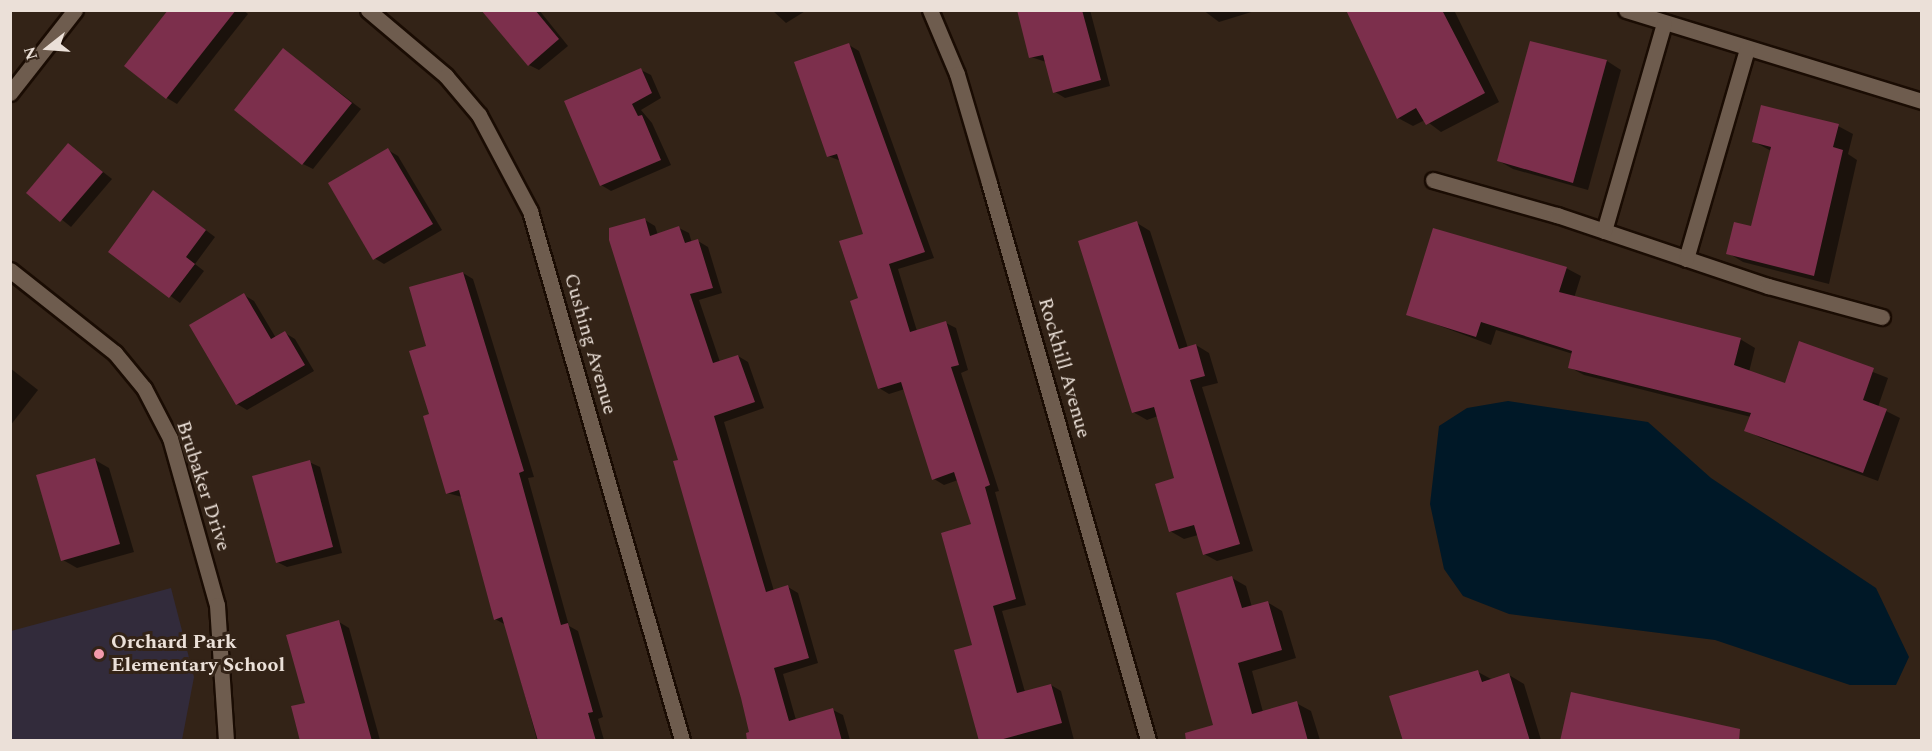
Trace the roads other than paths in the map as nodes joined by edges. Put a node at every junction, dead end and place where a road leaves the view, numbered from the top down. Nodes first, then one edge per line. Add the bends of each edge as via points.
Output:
1 (75, 10) edge
2 (368, 10) edge
3 (930, 10) edge
4 (1626, 10) edge
5 (1664, 23) junction
6 (1747, 49) junction
7 (10, 93) edge
8 (1922, 101) edge
9 (1433, 180) dead end
10 (1604, 231) junction
11 (1686, 259) junction
12 (10, 270) edge
13 (1882, 317) dead end
14 (226, 741) edge
15 (682, 741) edge
16 (1148, 741) edge

1 - 7 street
2 - 15 street, Cushing Avenue via 446,76 479,115 530,211
3 - 16 street, Rockhill Avenue via 957,74
4 - 5 street
5 - 6 street
5 - 10 street
6 - 8 street
6 - 11 street
9 - 10 street
10 - 11 street
11 - 13 street
12 - 14 street, Brubaker Drive via 115,353 144,388 170,438 217,605

